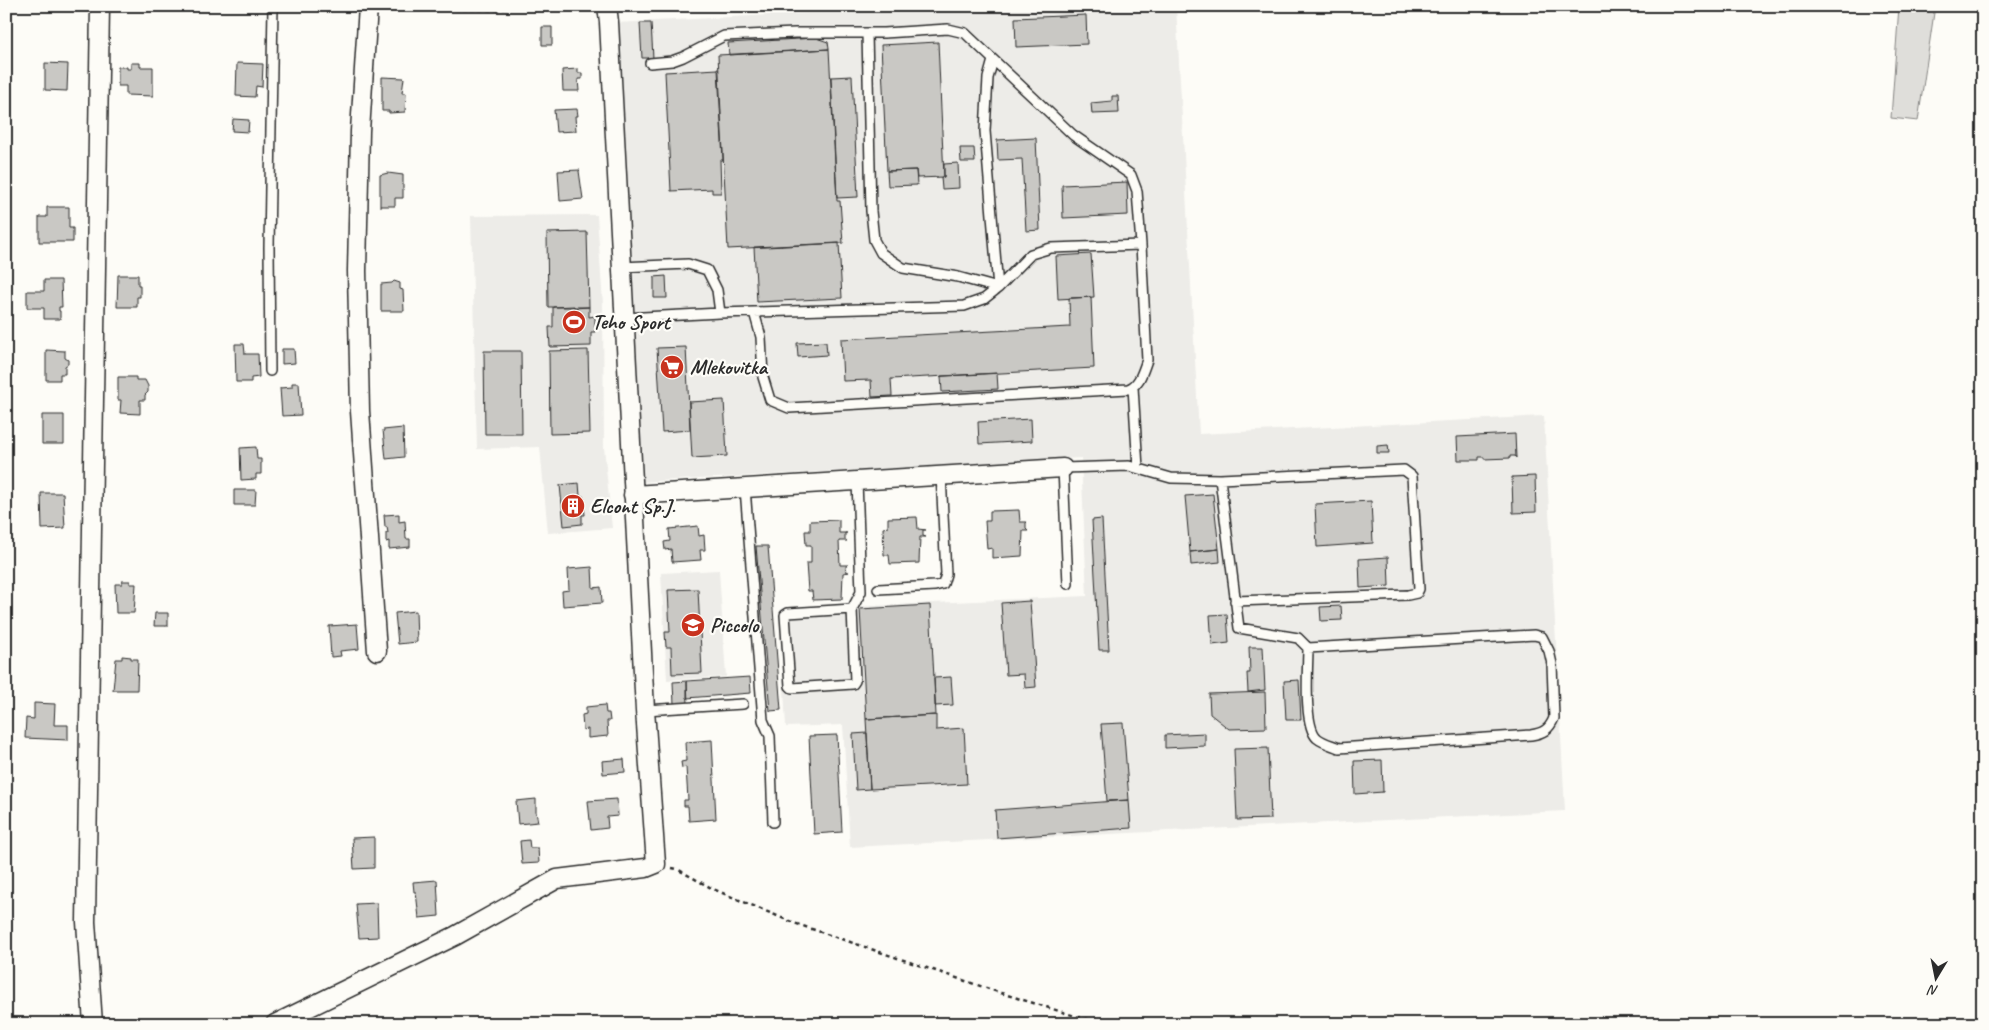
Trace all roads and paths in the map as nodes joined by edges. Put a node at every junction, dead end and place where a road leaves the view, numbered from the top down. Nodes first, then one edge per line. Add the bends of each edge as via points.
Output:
1 (100, 6) edge
2 (273, 6) edge
3 (279, 6) edge
4 (514, 6) edge
5 (607, 6) edge
6 (368, 7) edge
7 (417, 8) edge
8 (867, 32) junction
9 (993, 60) junction
10 (650, 63) dead end
11 (1141, 245) junction
12 (621, 267) junction
13 (998, 288) junction
14 (754, 312) junction
15 (720, 313) junction
16 (624, 318) junction
17 (270, 371) dead end
18 (1133, 387) junction
19 (1063, 468) junction
20 (1138, 468) junction
21 (941, 475) junction
22 (1220, 479) junction
23 (857, 481) junction
24 (745, 488) junction
25 (633, 494) junction
26 (1068, 584) dead end
27 (878, 589) dead end
28 (1235, 601) junction
29 (852, 609) junction
30 (1308, 648) junction
31 (377, 651) dead end
32 (743, 704) dead end
33 (645, 710) junction
34 (773, 822) dead end
35 (656, 864) junction
36 (93, 1024) edge
37 (275, 1024) edge
38 (1106, 1024) edge

1 - 36 street via 86,922
2 - 17 lane
3 - 6 path
4 - 7 path via 498,10
5 - 12 street
6 - 7 path
6 - 31 street via 360,130 357,271 360,411
8 - 9 lane via 948,29 965,33
8 - 10 lane via 724,36 683,57
8 - 13 lane via 874,240 881,253 903,268 958,277
9 - 11 lane via 1073,135 1131,175 1137,191
9 - 13 lane via 988,78 985,131
11 - 13 lane via 1051,248 1031,254
11 - 18 lane via 1147,360
12 - 15 lane via 688,264 707,270 717,290
12 - 16 street
13 - 14 lane via 984,299 964,306
14 - 15 lane
14 - 18 lane via 760,336 763,377 770,400 789,408
15 - 16 lane
16 - 25 street
18 - 20 lane
19 - 20 lane
19 - 21 street
19 - 26 lane
20 - 22 lane via 1171,478
21 - 23 street
21 - 27 lane via 946,574 943,584
22 - 28 lane
22 - 28 lane via 1404,470 1412,476 1417,594
23 - 24 street
23 - 29 lane via 861,592
24 - 25 street
24 - 34 lane via 763,720 770,736
25 - 33 street
28 - 30 lane via 1240,628 1298,638
29 - 29 lane via 785,615 792,688 853,684
30 - 30 lane via 1542,637 1552,664 1554,718 1542,733 1531,736 1339,748 1316,738 1311,729
32 - 33 lane
33 - 35 street
35 - 37 street via 557,879 455,936
35 - 38 path via 677,869 713,889 794,923 1001,993

